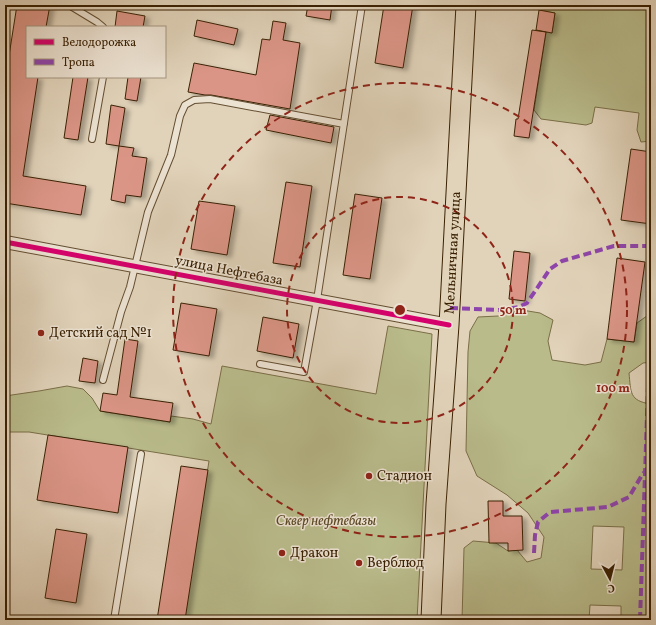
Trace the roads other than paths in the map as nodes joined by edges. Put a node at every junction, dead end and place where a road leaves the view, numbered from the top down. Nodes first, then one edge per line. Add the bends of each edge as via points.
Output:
1 (69, 5) edge
2 (362, 5) edge
3 (466, 5) edge
4 (101, 26) edge
5 (103, 78) edge
6 (344, 124) junction
7 (92, 138) dead end
8 (5, 242) edge
9 (136, 266) junction
10 (317, 300) junction
11 (449, 325) junction
12 (260, 364) dead end
13 (103, 380) dead end
14 (141, 454) dead end
15 (114, 620) edge
16 (431, 620) edge

1 - 4 lane
2 - 6 lane
3 - 11 main road, Мельничная улица
5 - 7 lane
6 - 9 lane via 210,99 194,100 185,105 171,155 148,212
6 - 10 lane
8 - 9 street, улица Нефтебаза
9 - 10 street, улица Нефтебаза
9 - 13 lane
10 - 11 street, улица Нефтебаза
10 - 12 lane via 304,372
11 - 16 main road, Мельничная улица via 436,504
14 - 15 lane

